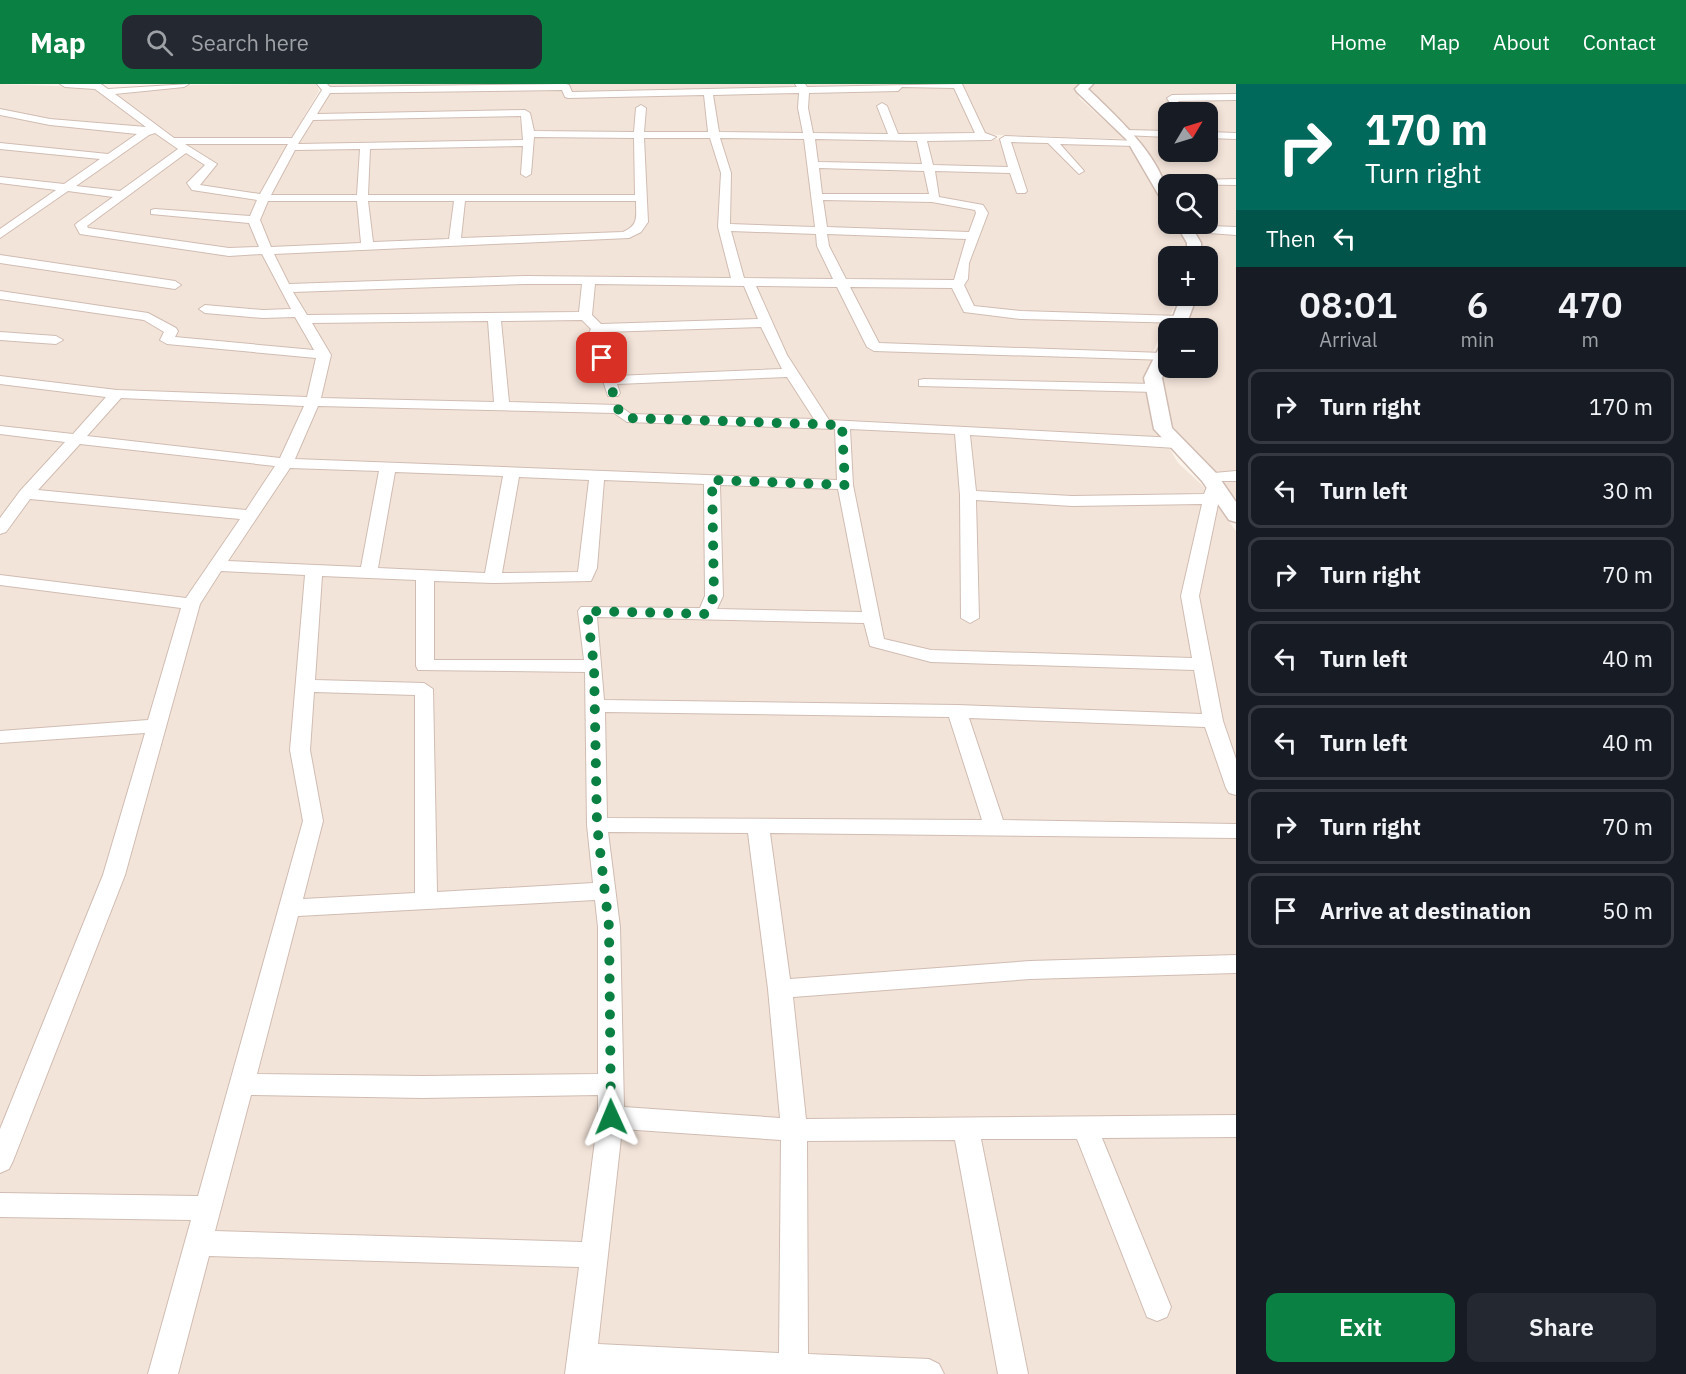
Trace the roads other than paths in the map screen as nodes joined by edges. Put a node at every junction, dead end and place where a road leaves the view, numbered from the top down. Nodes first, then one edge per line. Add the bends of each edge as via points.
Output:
1 (65, 84) edge
2 (184, 84) edge
3 (1087, 84) edge
4 (96, 85) edge
5 (897, 85) edge
6 (957, 85) edge
7 (324, 87) edge
8 (802, 87) edge
9 (598, 89) edge
10 (108, 92) junction
11 (708, 92) junction
12 (1236, 97) edge
13 (1174, 102) edge
14 (882, 106) dead end
15 (641, 108) dead end
16 (0, 112) edge
17 (310, 117) junction
18 (153, 131) junction
19 (639, 135) junction
20 (714, 135) junction
21 (1158, 135) edge
22 (1218, 135) edge
23 (809, 136) junction
24 (894, 136) junction
25 (981, 136) junction
26 (1236, 136) edge
27 (529, 138) junction
28 (921, 138) junction
29 (1131, 138) junction
30 (1005, 139) junction
31 (1051, 140) junction
32 (172, 141) junction
33 (294, 144) junction
34 (0, 146) edge
35 (365, 146) junction
36 (185, 149) junction
37 (111, 157) junction
38 (813, 165) junction
39 (929, 168) junction
40 (1014, 170) junction
41 (1078, 171) dead end
42 (526, 174) dead end
43 (0, 180) edge
44 (1158, 182) edge
45 (1218, 182) edge
46 (1236, 182) edge
47 (67, 187) junction
48 (1021, 191) dead end
49 (119, 194) junction
50 (817, 196) junction
51 (263, 198) junction
52 (362, 198) junction
53 (460, 198) junction
54 (641, 198) junction
55 (932, 199) junction
56 (155, 212) dead end
57 (254, 220) junction
58 (0, 221) edge
59 (16, 223) junction
60 (724, 227) junction
61 (1218, 229) edge
62 (821, 230) junction
63 (1236, 231) edge
64 (0, 234) edge
65 (974, 236) junction
66 (455, 242) junction
67 (367, 246) junction
68 (267, 252) junction
69 (0, 259) edge
70 (589, 280) junction
71 (743, 281) junction
72 (841, 281) junction
73 (957, 284) junction
74 (175, 285) dead end
75 (285, 288) junction
76 (0, 295) edge
77 (206, 309) dead end
78 (494, 315) junction
79 (301, 316) junction
80 (585, 316) junction
81 (766, 323) junction
82 (1158, 323) edge
83 (598, 328) junction
84 (0, 336) edge
85 (56, 340) dead end
86 (1158, 351) edge
87 (324, 355) junction
88 (1158, 368) edge
89 (792, 373) junction
90 (0, 380) edge
91 (610, 380) junction
92 (924, 383) dead end
93 (1155, 388) junction
94 (117, 394) junction
95 (313, 402) junction
96 (502, 406) junction
97 (618, 409) junction
98 (824, 424) junction
99 (842, 425) junction
100 (0, 430) edge
101 (962, 430) junction
102 (77, 438) junction
103 (1176, 443) junction
104 (285, 463) junction
105 (388, 467) junction
106 (512, 472) junction
107 (597, 475) junction
108 (1236, 476) edge
109 (712, 480) junction
110 (845, 485) junction
111 (1211, 487) junction
112 (26, 494) junction
113 (968, 495) junction
114 (249, 516) junction
115 (1236, 516) edge
116 (0, 529) edge
117 (216, 566) junction
118 (314, 570) junction
119 (369, 572) junction
120 (425, 575) junction
121 (493, 578) junction
122 (0, 580) edge
123 (191, 604) junction
124 (706, 614) junction
125 (872, 618) junction
126 (970, 618) dead end
127 (1202, 664) junction
128 (425, 666) junction
129 (594, 666) junction
130 (305, 686) junction
131 (424, 689) junction
132 (595, 706) junction
133 (957, 711) junction
134 (1213, 721) junction
135 (156, 726) junction
136 (0, 737) edge
137 (1236, 788) edge
138 (597, 825) junction
139 (758, 826) junction
140 (995, 827) junction
141 (1236, 831) edge
142 (604, 891) junction
143 (426, 901) junction
144 (289, 909) junction
145 (1236, 964) edge
146 (780, 989) junction
147 (240, 1084) junction
148 (611, 1084) junction
149 (611, 1117) junction
150 (1236, 1126) edge
151 (1085, 1127) junction
152 (966, 1128) junction
153 (794, 1130) junction
154 (0, 1161) edge
155 (0, 1205) edge
156 (206, 1208) junction
157 (197, 1243) junction
158 (595, 1254) junction
159 (1157, 1307) dead end
160 (581, 1366) edge
161 (793, 1371) edge
162 (162, 1374) edge
163 (929, 1374) edge
164 (1013, 1374) edge

1 - 4 street
2 - 10 street
3 - 29 street via 1081,89
4 - 10 street
5 - 6 street
5 - 8 street via 898,88
6 - 25 street
7 - 9 street via 566,87 568,95
7 - 17 street
8 - 11 street
8 - 23 street
9 - 11 street
10 - 18 street
11 - 20 street
12 - 13 street via 1172,98
14 - 24 street
15 - 19 street
16 - 18 street via 50,122
17 - 27 street via 525,113
17 - 33 street
18 - 32 street
18 - 37 street
19 - 20 street
19 - 27 street
19 - 54 street
20 - 23 street
20 - 60 street via 726,173
21 - 29 street
22 - 26 street
23 - 24 street
23 - 38 street
24 - 28 street
25 - 28 street
25 - 30 street
27 - 35 street
27 - 42 street
28 - 39 street
29 - 31 street
29 - 44 street
30 - 31 street
30 - 40 street
31 - 41 street
32 - 33 street
32 - 36 street
33 - 35 street
33 - 51 street
34 - 37 street
35 - 52 street
36 - 49 street
36 - 51 street via 212,164 193,183 196,188
37 - 47 street
38 - 39 street
38 - 50 street
39 - 40 street
39 - 55 street via 935,194
40 - 48 street
43 - 47 street
45 - 46 street
47 - 49 street
47 - 59 street
49 - 68 street via 81,225 84,231 229,252
50 - 55 street
50 - 62 street
51 - 52 street
51 - 57 street
52 - 53 street
52 - 67 street
53 - 54 street
53 - 66 street
54 - 66 street via 642,222 638,230 625,234
55 - 65 street via 979,207 982,213
56 - 57 street
57 - 68 street
58 - 59 street
59 - 64 street
60 - 62 street
60 - 71 street
61 - 63 street
62 - 65 street
62 - 72 street via 823,246
65 - 73 street via 963,263 962,279
66 - 67 street
67 - 68 street
68 - 75 street
69 - 74 street
70 - 71 street
70 - 75 street
70 - 80 street
71 - 72 street
71 - 81 street
72 - 73 street
72 - 86 street via 874,347
73 - 82 street via 969,309
75 - 79 street
76 - 87 street via 148,317 171,331 167,340
77 - 79 street
78 - 79 street
78 - 80 street
78 - 96 street
79 - 87 street
80 - 83 street
81 - 83 street
81 - 89 street
83 - 91 street via 595,335
84 - 85 street
87 - 95 street
88 - 93 street via 1153,378
89 - 91 street
89 - 98 street
90 - 94 street
91 - 97 street
92 - 93 street
93 - 103 street via 1163,429
94 - 95 street
94 - 102 street
95 - 96 street
95 - 104 street
96 - 97 street
97 - 98 street via 627,418
98 - 99 street
99 - 101 street
99 - 110 street
100 - 102 street
101 - 103 street
101 - 113 street
102 - 104 street
102 - 112 street
103 - 111 street
104 - 105 street
104 - 114 street
105 - 106 street
105 - 119 street
106 - 107 street
106 - 121 street
107 - 109 street
107 - 121 street via 585,577
108 - 111 street
109 - 110 street
109 - 124 street via 714,596
110 - 125 street
111 - 113 street via 1072,501
111 - 115 street
111 - 127 street via 1190,596
112 - 114 street
112 - 116 street
113 - 126 street
114 - 117 street
117 - 118 street
117 - 123 street
118 - 119 street
118 - 130 street
119 - 120 street
120 - 121 street
120 - 128 street
122 - 123 street
123 - 135 street
124 - 125 street
124 - 129 street via 587,611
125 - 127 street via 876,642 931,656
127 - 134 street
128 - 129 street
128 - 131 street
129 - 132 street
130 - 131 street
130 - 144 street via 300,750 313,821
131 - 143 street
132 - 133 street
132 - 138 street
133 - 134 street
133 - 140 street
134 - 137 street
135 - 136 street
135 - 154 street via 114,875
138 - 139 street
138 - 142 street
139 - 140 street
139 - 146 street
140 - 141 street
142 - 143 street
142 - 148 street via 609,927
143 - 144 street
144 - 147 street
145 - 146 street via 1030,970
146 - 153 street
147 - 148 street
147 - 156 street
148 - 149 street
149 - 153 street
149 - 158 street
150 - 151 street
151 - 152 street
151 - 159 street
152 - 153 street
152 - 164 street
153 - 161 street
155 - 156 street
156 - 157 street
157 - 158 street
157 - 162 street
158 - 160 street
160 - 161 street
161 - 163 street

